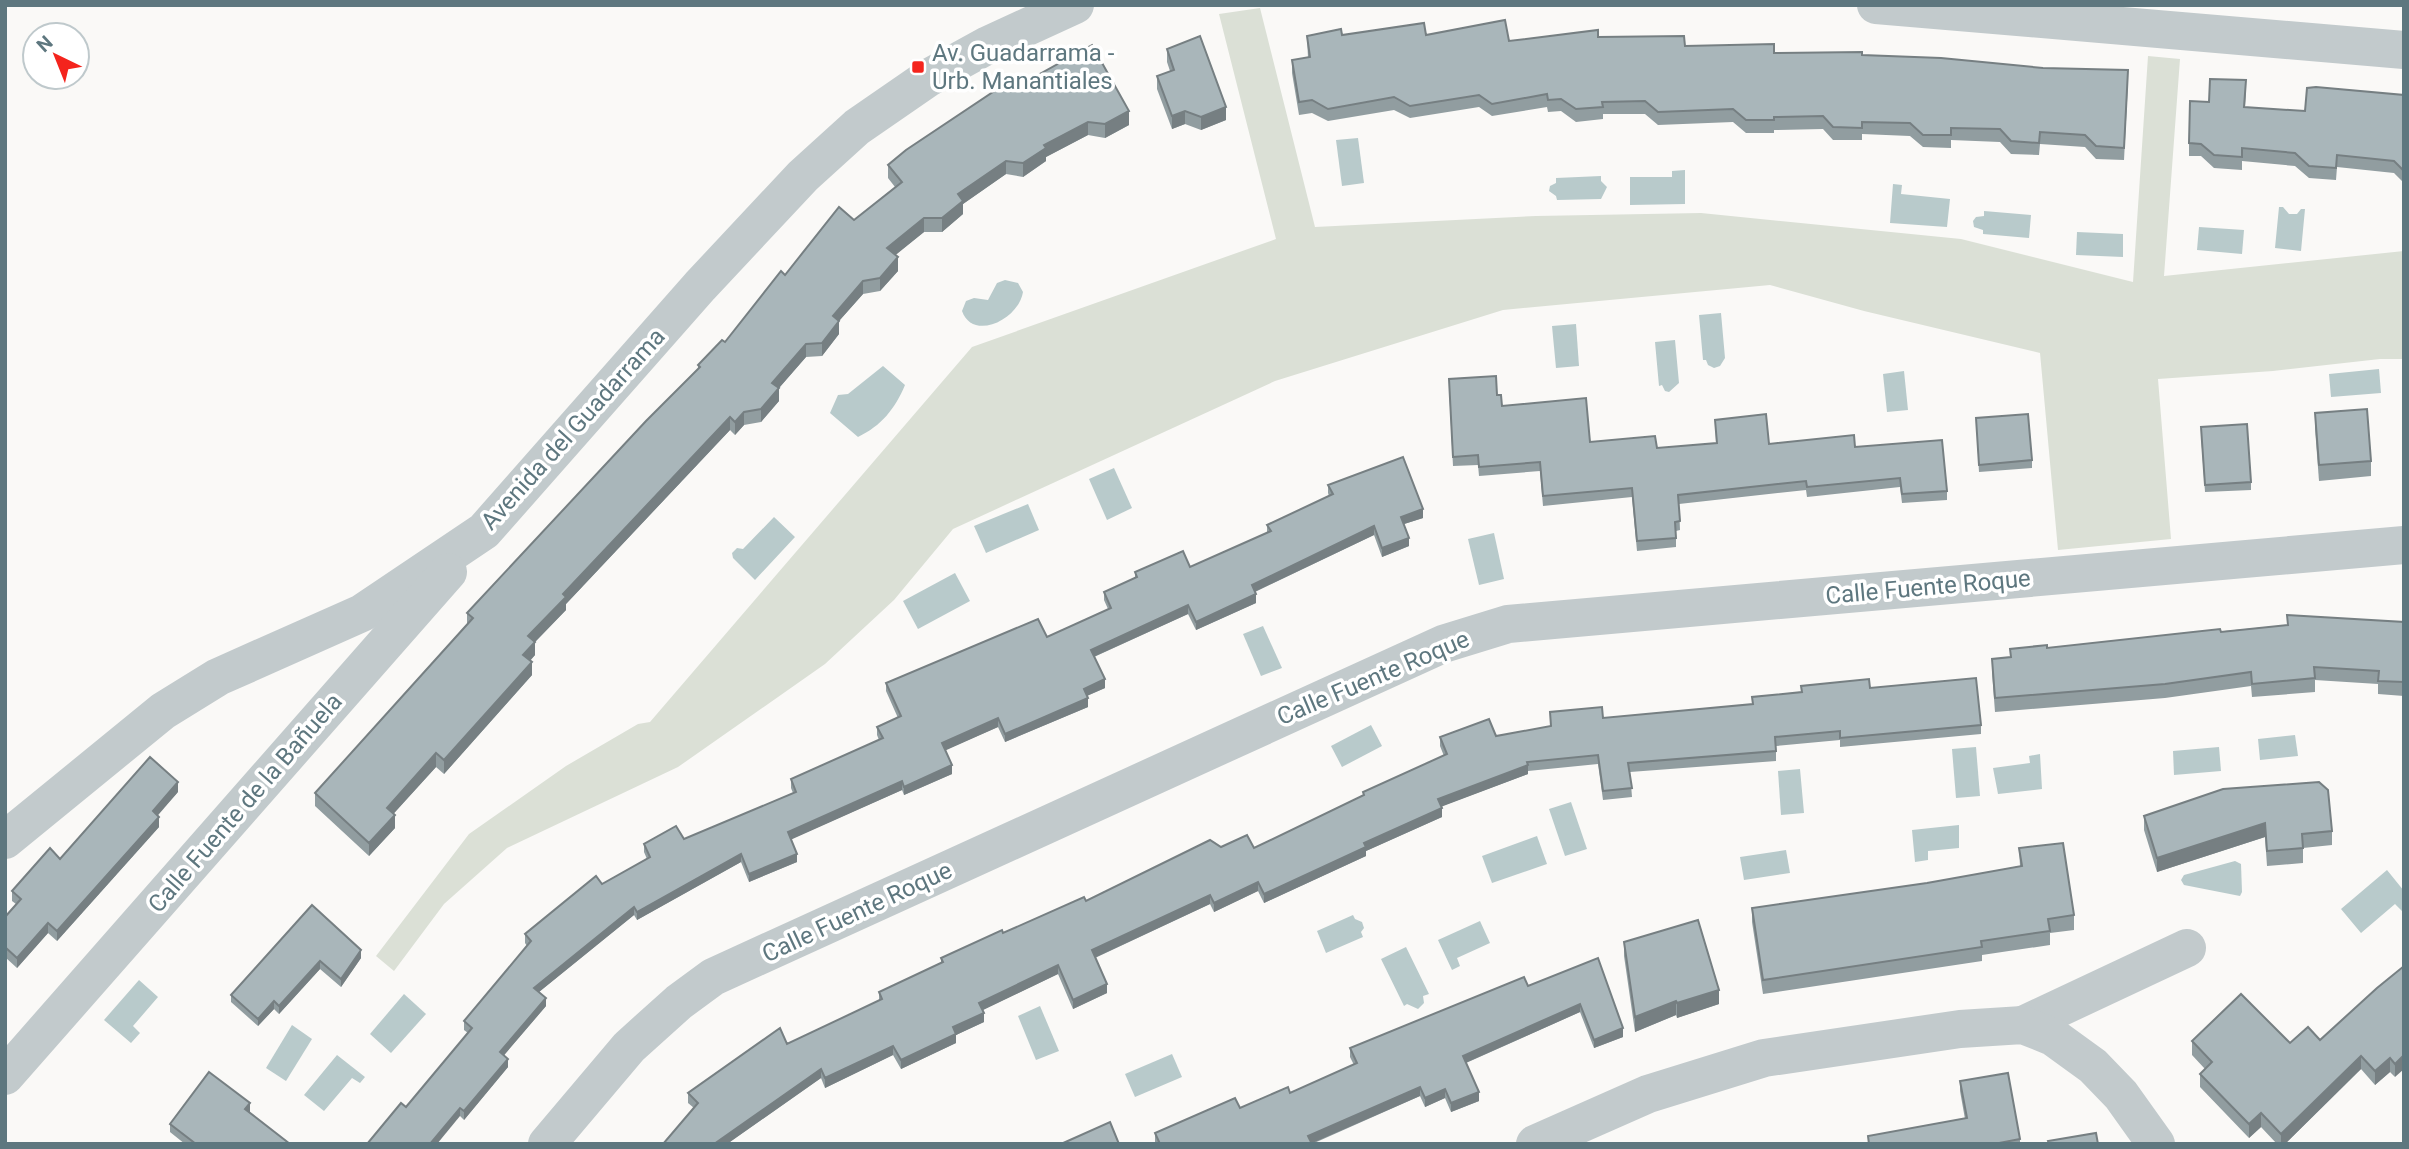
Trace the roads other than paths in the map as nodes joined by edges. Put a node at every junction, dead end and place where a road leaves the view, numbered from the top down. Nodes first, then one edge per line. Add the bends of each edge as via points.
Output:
1 (1075, 5) edge
2 (1876, 5) edge
3 (2404, 50) edge
4 (484, 531) junction
5 (2404, 545) edge
6 (5, 840) edge
7 (2187, 948) dead end
8 (2023, 1025) junction
9 (5, 1076) edge
10 (547, 1144) edge
11 (1535, 1144) edge
12 (2156, 1144) edge

1 - 4 street, Avenida del Guadarrama via 928,78 857,127 803,176 700,286
2 - 3 street
4 - 6 street, Avenida del Guadarrama via 362,613 218,677 163,711
4 - 9 street, Calle Fuente de la Bañuela
5 - 10 street, Calle Fuente Roque via 1508,624 1443,644 713,977 629,1047
7 - 8 street
8 - 11 street via 1960,1029 1765,1058 1648,1094
8 - 12 street via 2053,1037 2093,1066 2121,1095

